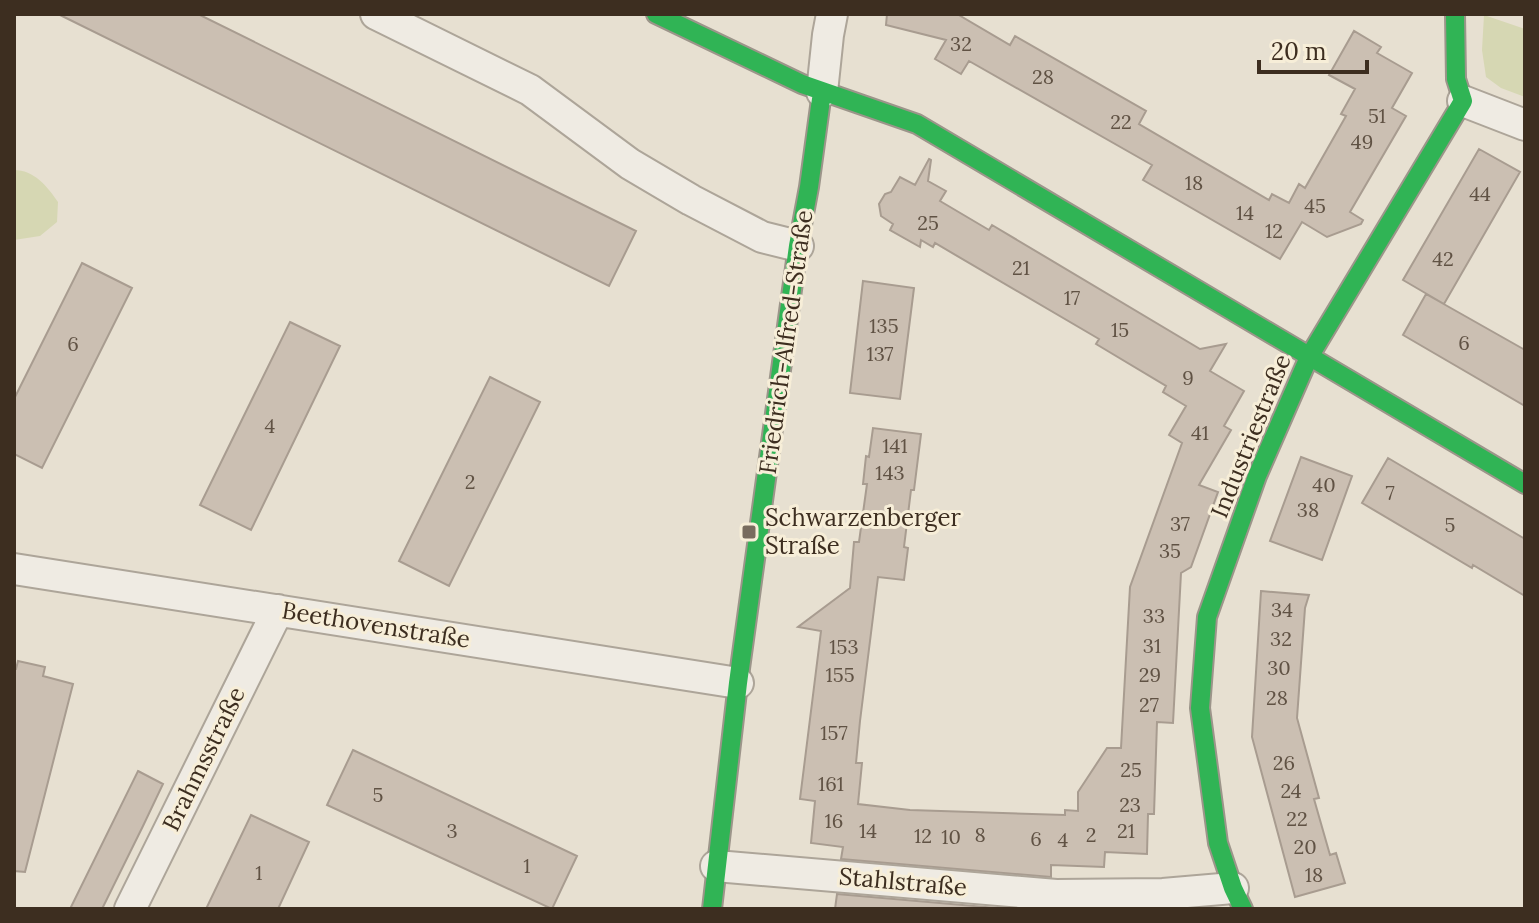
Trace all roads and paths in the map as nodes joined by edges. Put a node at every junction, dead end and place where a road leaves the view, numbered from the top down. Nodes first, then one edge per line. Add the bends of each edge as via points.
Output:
1 (376, 14) edge
2 (656, 14) edge
3 (832, 14) edge
4 (1455, 14) edge
5 (822, 92) junction
6 (1463, 101) junction
7 (1525, 125) edge
8 (798, 246) junction
9 (1309, 357) junction
10 (1525, 484) edge
11 (14, 569) edge
12 (278, 610) junction
13 (738, 683) junction
14 (716, 866) junction
15 (1238, 898) edge
16 (130, 909) edge
17 (712, 909) edge

1 - 8 street via 530,90 630,164 691,200 762,237
2 - 5 street
3 - 5 street, Friedrich-Alfred-Straße
4 - 6 street via 1456,79
5 - 8 street, Friedrich-Alfred-Straße
5 - 9 street via 917,124
6 - 7 street
6 - 9 street, Industriestraße
8 - 13 street, Friedrich-Alfred-Straße
9 - 10 street
9 - 15 street, Industriestraße via 1257,476 1207,617 1200,708 1218,843
11 - 12 street, Beethovenstraße
12 - 13 street, Beethovenstraße
12 - 16 street, Brahmsstraße
13 - 14 street, Friedrich-Alfred-Straße
14 - 15 street, Stahlstraße via 1056,895
14 - 17 street, Friedrich-Alfred-Straße

